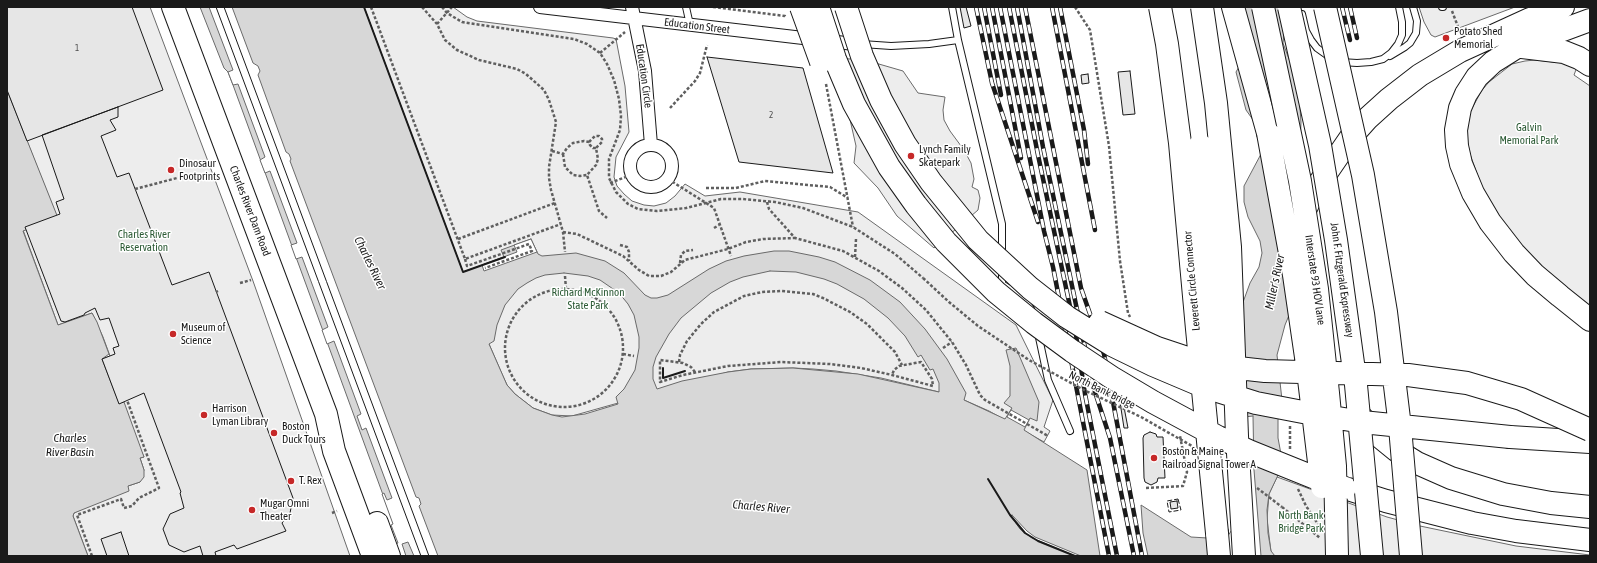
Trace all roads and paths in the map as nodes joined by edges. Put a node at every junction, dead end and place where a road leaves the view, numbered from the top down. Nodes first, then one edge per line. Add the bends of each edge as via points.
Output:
1 (173, 7) edge
2 (371, 7) edge
3 (422, 7) edge
4 (442, 7) edge
5 (452, 7) edge
6 (540, 7) edge
7 (686, 7) edge
8 (713, 7) edge
9 (818, 7) edge
10 (846, 7) edge
11 (952, 7) edge
12 (1075, 7) edge
13 (1160, 7) edge
14 (1180, 7) edge
15 (1202, 7) edge
16 (1233, 7) edge
17 (1244, 7) edge
18 (1263, 7) edge
19 (1289, 7) edge
20 (1300, 7) edge
21 (1325, 7) edge
22 (1399, 7) edge
23 (1413, 7) edge
24 (1450, 7) edge
25 (1563, 7) edge
26 (1543, 11) edge
27 (447, 13) junction
28 (633, 13) edge
29 (794, 14) edge
30 (1590, 20) edge
31 (437, 24) junction
32 (690, 26) junction
33 (623, 34) dead end
34 (1461, 34) dead end
35 (958, 40) junction
36 (854, 44) junction
37 (707, 45) dead end
38 (1517, 47) junction
39 (600, 53) junction
40 (1383, 59) junction
41 (1590, 65) edge
42 (825, 80) dead end
43 (670, 108) dead end
44 (1268, 133) junction
45 (589, 142) junction
46 (651, 145) junction
47 (596, 148) junction
48 (552, 151) junction
49 (563, 154) junction
50 (587, 174) junction
51 (631, 175) junction
52 (177, 178) dead end
53 (668, 179) junction
54 (610, 183) junction
55 (706, 188) dead end
56 (135, 189) dead end
57 (848, 198) junction
58 (767, 202) junction
59 (555, 203) junction
60 (706, 203) junction
61 (606, 218) dead end
62 (561, 224) junction
63 (719, 225) junction
64 (853, 227) junction
65 (714, 228) dead end
66 (563, 232) junction
67 (795, 238) junction
68 (458, 239) junction
69 (856, 239) dead end
70 (978, 240) junction
71 (946, 242) junction
72 (620, 245) dead end
73 (728, 249) junction
74 (693, 250) dead end
75 (565, 252) dead end
76 (731, 256) dead end
77 (855, 257) junction
78 (465, 259) junction
79 (629, 261) junction
80 (680, 264) junction
81 (485, 268) dead end
82 (565, 276) dead end
83 (251, 280) dead end
84 (240, 284) dead end
85 (566, 289) junction
86 (1131, 319) dead end
87 (1590, 320) edge
88 (952, 342) junction
89 (944, 348) dead end
90 (623, 354) junction
91 (634, 356) dead end
92 (679, 362) junction
93 (902, 365) junction
94 (695, 372) junction
95 (892, 375) junction
96 (127, 400) dead end
97 (1590, 430) edge
98 (1070, 431) dead end
99 (1180, 434) dead end
100 (1048, 436) dead end
101 (1590, 442) edge
102 (1197, 449) dead end
103 (1252, 484) dead end
104 (1146, 488) dead end
105 (1590, 507) edge
106 (337, 511) dead end
107 (332, 513) dead end
108 (372, 532) junction
109 (1217, 533) junction
110 (1590, 540) edge
111 (1326, 548) edge
112 (92, 556) edge
113 (373, 556) edge
114 (389, 556) edge
115 (1219, 556) edge
116 (1244, 556) edge
117 (1337, 556) edge
118 (1372, 556) edge
119 (1411, 556) edge

1 - 108 highway, Charles River Dam Road via 326,414 351,455
2 - 68 path
3 - 31 path
4 - 27 path
5 - 27 path
6 - 28 street, Education Street
7 - 32 lane
8 - 29 path via 785,16
9 - 71 highway, bridge via 835,59 854,104 889,167
10 - 36 lane
10 - 70 highway, bridge via 871,78 905,144 946,202
11 - 35 lane
12 - 86 path via 1090,30 1109,146 1120,261
13 - 109 highway, Leverett Circle Connector, bridge via 1180,143
14 - 109 highway, bridge via 1200,145 1210,262 1220,498
15 - 116 highway, bridge via 1216,102 1230,247
16 - 44 highway
17 - 44 highway
18 - 117 highway, Interstate 93 HOV lane, bridge via 1296,160 1315,275 1334,453
19 - 118 highway, John F. Fitzgerald Expressway, bridge via 1320,145 1336,240 1356,385
20 - 40 lane via 1306,31 1324,54 1349,63
21 - 119 highway, bridge via 1364,175 1385,305
22 - 40 lane via 1402,35 1395,48
23 - 40 lane via 1417,27 1413,39 1400,51
24 - 34 path
25 - 26 highway
26 - 105 highway, bridge via 1460,51 1420,76 1389,99 1354,133 1314,191 1302,215 1296,238 1298,296 1315,352 1324,371 1352,408 1380,437 1408,458 1451,478 1496,492
27 - 31 path
27 - 39 path via 472,25 574,39 588,44
28 - 32 street, Education Street
28 - 46 street, Education Circle via 647,90
29 - 71 highway, bridge via 813,43 850,120 900,191
30 - 38 highway
31 - 48 path via 443,37 457,50 479,60 517,69 544,90 556,122
32 - 36 street, Education Street
33 - 39 path
35 - 36 lane via 891,46
35 - 98 lane via 1002,224 1002,284 1024,298 1033,312 1048,380
37 - 43 path via 700,73
38 - 41 highway via 1564,52
38 - 87 highway via 1488,66 1462,101 1456,130 1461,164 1478,202 1505,242 1535,275
39 - 54 path via 614,80 621,116 620,130 609,159
42 - 57 path
44 - 111 highway, bridge via 1294,275 1311,399
45 - 47 path
45 - 47 path via 595,136 599,136 602,142
45 - 49 path via 573,143
46 - 51 street via 638,149 633,154 630,161
46 - 53 street via 663,149 671,160 671,173
47 - 50 path via 596,166
48 - 49 path
48 - 59 path via 549,178
49 - 50 path via 565,167 573,175
50 - 61 path via 599,211
51 - 53 street via 636,182 648,187 657,186
51 - 54 path
52 - 56 path
53 - 60 path
54 - 60 path, North Bank Bridge via 624,201 642,210 678,209
55 - 57 path via 736,188 765,180 830,187
57 - 64 path
58 - 60 path, North Bank Bridge via 730,199
58 - 64 path, North Bank Bridge via 803,208
58 - 67 path via 769,209
59 - 62 path
59 - 68 path
60 - 63 path via 714,208
62 - 66 path
62 - 78 path
63 - 65 path
63 - 73 path
64 - 102 path, North Bank Bridge, bridge via 890,250 978,326 1029,360 1063,380 1141,417
66 - 75 path
66 - 79 path via 577,234
67 - 73 path via 763,239
67 - 77 path
68 - 78 path
69 - 77 path
70 - 97 highway, bridge via 1092,317 1141,342 1182,357 1220,366 1265,371 1408,375 1447,380 1510,395
70 - 101 highway, bridge via 1030,288 1072,320 1133,356 1205,387 1256,402 1340,419 1390,426
71 - 110 highway, bridge via 1014,307 1072,351 1153,402 1218,437 1286,466 1386,501 1472,523
72 - 79 path via 627,247
73 - 76 path
73 - 80 path via 692,258
74 - 80 path via 685,251 681,255
77 - 88 path via 880,271 902,288 926,310
78 - 81 path via 468,266 529,244 532,251
79 - 80 path via 650,276 661,276
82 - 85 path
83 - 84 path
85 - 90 path via 580,291 604,304 619,327
85 - 90 path via 536,295 524,304 510,322 504,344 505,360 510,374 519,387 530,397 544,404 574,407 602,394 619,369
88 - 89 path
88 - 100 path via 985,400
90 - 91 path
92 - 93 path via 687,341 714,312 744,296 782,291 813,294 850,312 867,324 895,352
92 - 94 path
92 - 94 path via 660,360 660,382
93 - 95 path via 896,368
93 - 95 path via 921,362 932,379 933,386
94 - 95 path via 745,364 781,362 830,364
96 - 112 path via 159,488 139,498 132,506 124,508 121,499 78,515
99 - 104 path via 1187,472 1182,486
103 - 111 path, bridge via 1282,507
106 - 107 path
108 - 113 highway, Charles River Dam Road
108 - 114 highway, Charles River Dam Road
109 - 115 highway, Leverett Circle Connector

